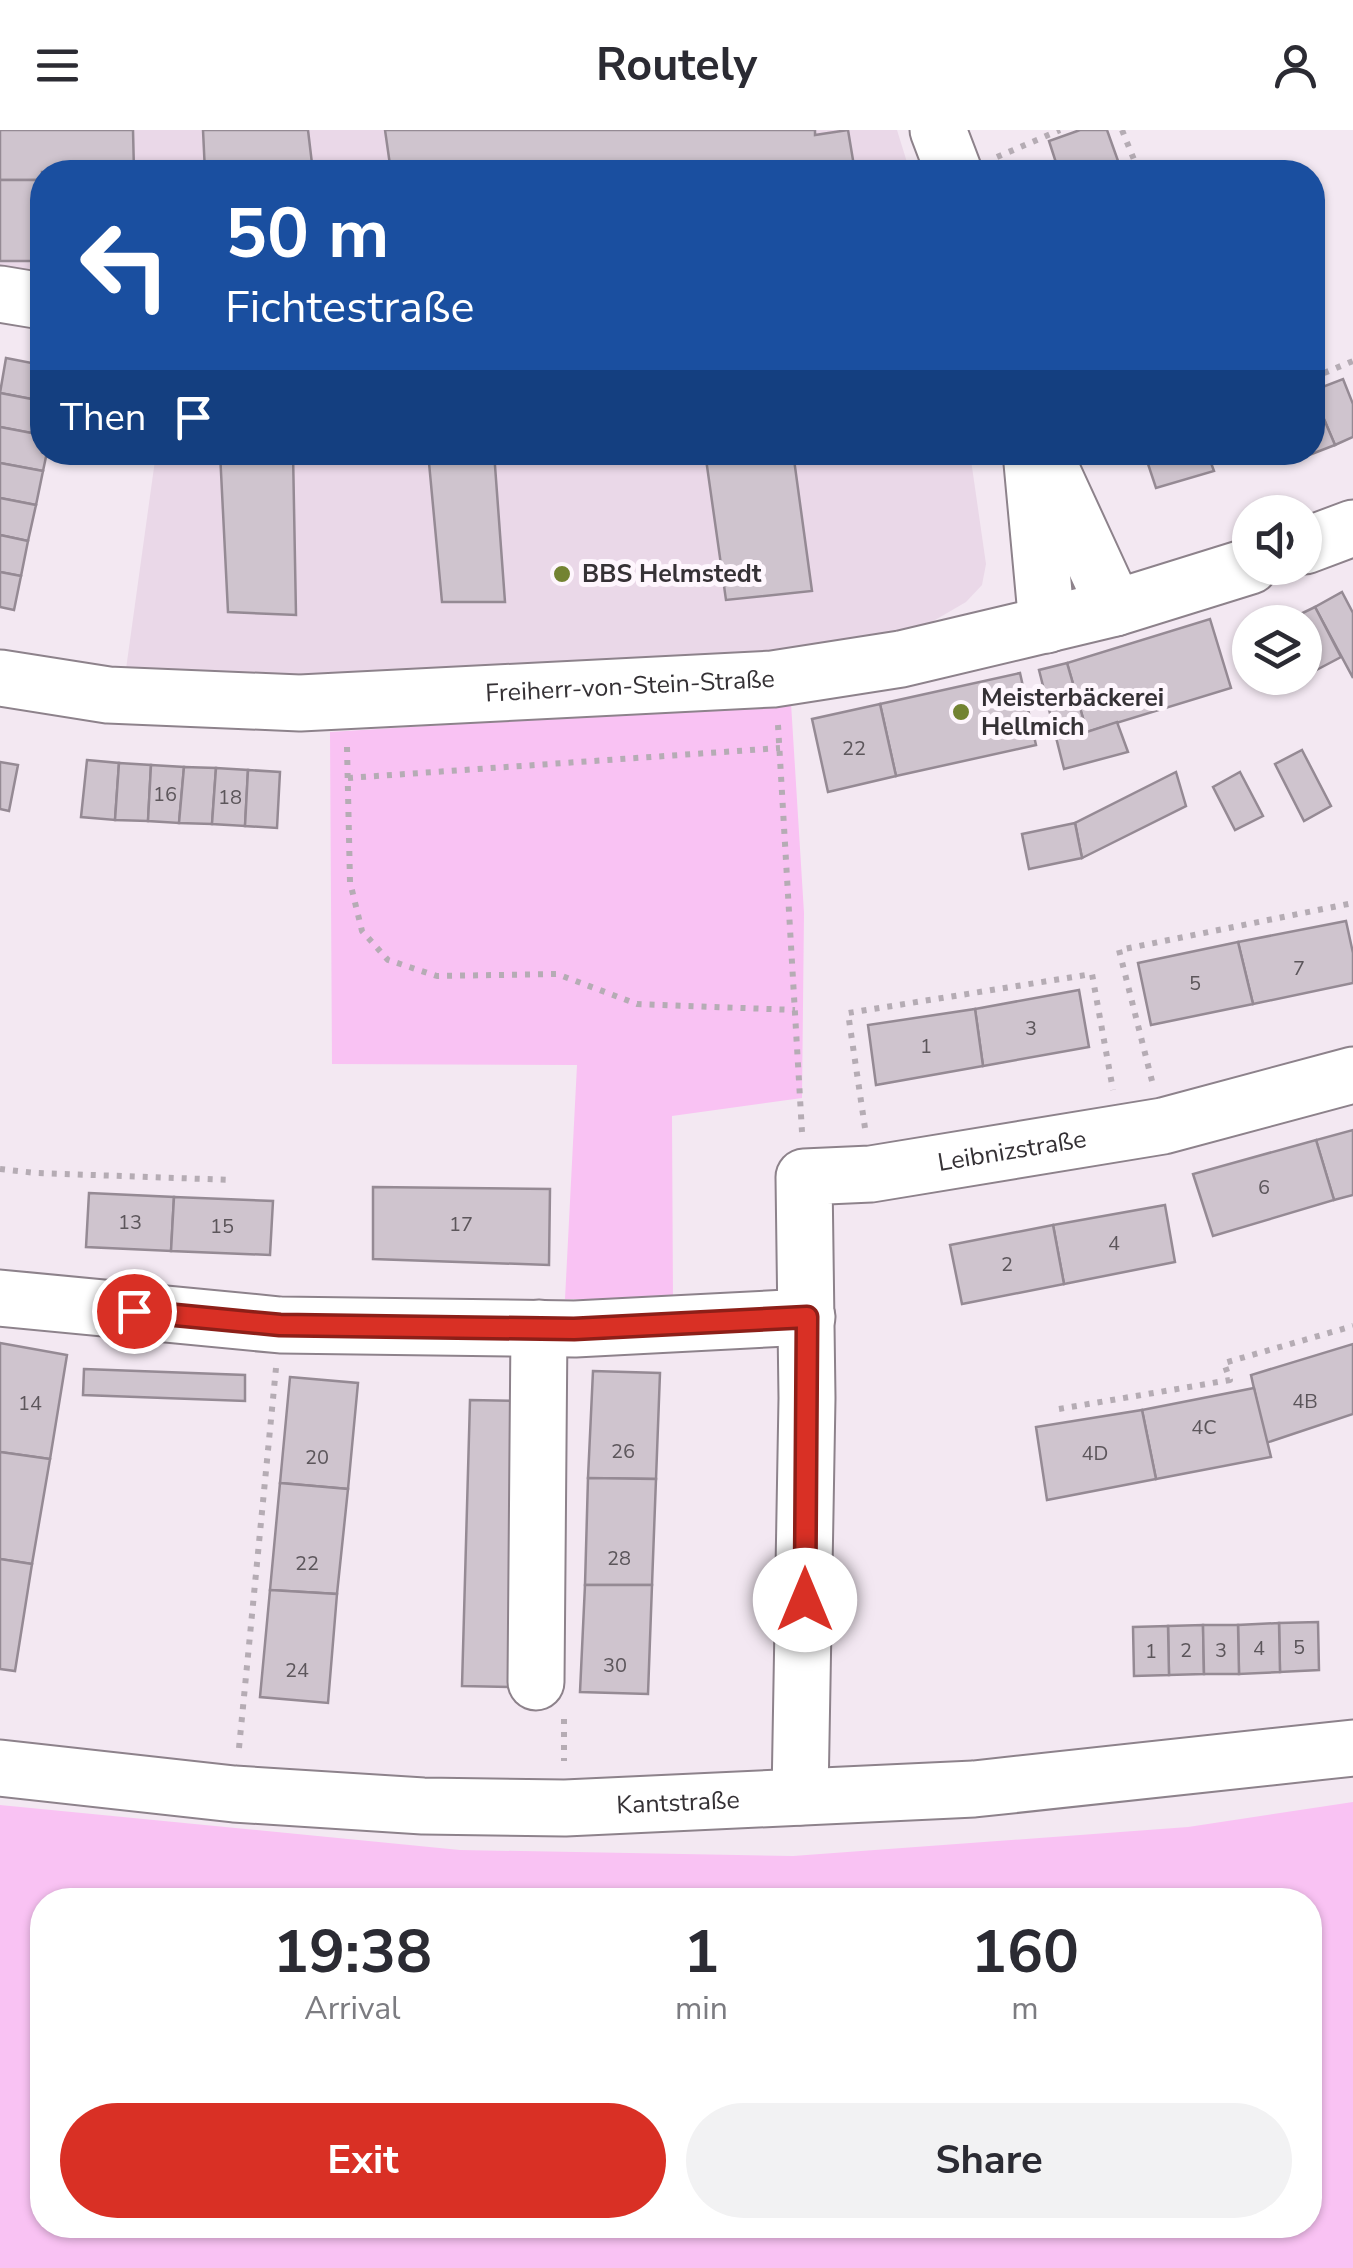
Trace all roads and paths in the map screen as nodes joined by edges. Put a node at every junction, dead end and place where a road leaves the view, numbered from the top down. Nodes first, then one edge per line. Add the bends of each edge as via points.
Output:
1 (938, 130) edge
2 (1060, 130) edge
3 (1122, 130) edge
4 (960, 160) edge
5 (988, 160) edge
6 (1133, 160) edge
7 (0, 294) edge
8 (30, 299) edge
9 (1353, 362) edge
10 (1325, 373) edge
11 (1031, 465) edge
12 (1050, 465) edge
13 (1353, 528) edge
14 (1322, 540) edge
15 (1232, 572) edge
16 (1114, 608) junction
17 (1047, 625) junction
18 (0, 678) edge
19 (773, 679) junction
20 (346, 701) junction
21 (780, 748) junction
22 (348, 778) junction
23 (1353, 902) edge
24 (795, 1010) junction
25 (1353, 1075) edge
26 (1142, 1129) junction
27 (0, 1169) edge
28 (871, 1174) junction
29 (804, 1177) junction
30 (233, 1180) dead end
31 (0, 1298) edge
32 (807, 1317) junction
33 (280, 1325) junction
34 (1353, 1326) edge
35 (540, 1328) junction
36 (1058, 1410) dead end
37 (536, 1682) dead end
38 (1353, 1748) edge
39 (0, 1768) edge
40 (234, 1794) junction
41 (800, 1797) junction

1 - 4 street
2 - 5 path
3 - 6 path
7 - 8 street
9 - 10 path
11 - 17 street
12 - 16 street
13 - 14 street
15 - 16 street, Freiherr-von-Stein-Straße
16 - 17 street, Freiherr-von-Stein-Straße
17 - 19 street, Freiherr-von-Stein-Straße via 901,659
18 - 20 street, Freiherr-von-Stein-Straße via 108,695
19 - 20 street, Freiherr-von-Stein-Straße
19 - 21 path
20 - 22 path
21 - 22 path
21 - 24 path
22 - 24 path via 350,882 362,931 388,960 437,976 557,974 637,1004
23 - 26 path via 1119,950
24 - 29 path
25 - 26 street, Leibnizstraße
26 - 28 street, Leibnizstraße
26 - 28 path via 1092,974 848,1013
27 - 30 path
28 - 29 street, Leibnizstraße
29 - 32 street
31 - 33 street
32 - 35 street
32 - 41 street
33 - 35 street
33 - 40 path
34 - 36 path via 1224,1363 1230,1380
35 - 37 street
38 - 41 street, Kantstraße via 974,1788
39 - 40 street, Kantstraße
40 - 41 street, Kantstraße via 565,1808

